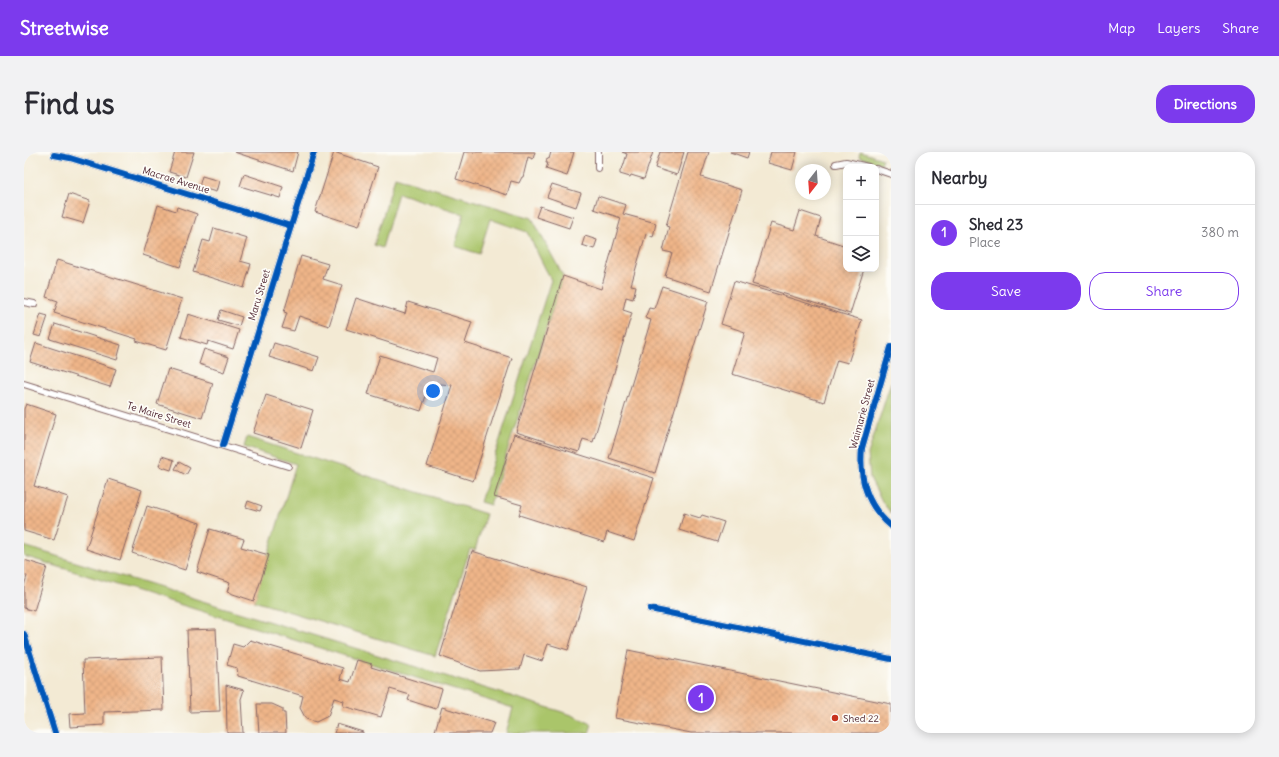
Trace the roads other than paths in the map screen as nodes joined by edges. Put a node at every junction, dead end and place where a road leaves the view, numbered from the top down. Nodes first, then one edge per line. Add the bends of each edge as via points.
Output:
1 (314, 152) edge
2 (598, 152) edge
3 (54, 155) dead end
4 (836, 164) dead end
5 (855, 164) edge
6 (598, 168) dead end
7 (879, 170) edge
8 (891, 174) edge
9 (291, 226) junction
10 (24, 302) edge
11 (34, 304) dead end
12 (891, 347) edge
13 (24, 384) edge
14 (223, 445) junction
15 (288, 466) dead end
16 (891, 526) edge
17 (650, 609) dead end
18 (24, 634) edge
19 (891, 659) edge
20 (55, 733) edge

1 - 9 street, Maru Street
2 - 6 street
3 - 9 street, Macrae Avenue
4 - 5 street
7 - 8 street
9 - 14 street, Maru Street
10 - 11 street
12 - 16 street, Waimarie Street via 862,448 861,460 868,496 878,513
13 - 14 street, Te Maire Street
14 - 15 street, Te Maire Street
17 - 19 street
18 - 20 street

